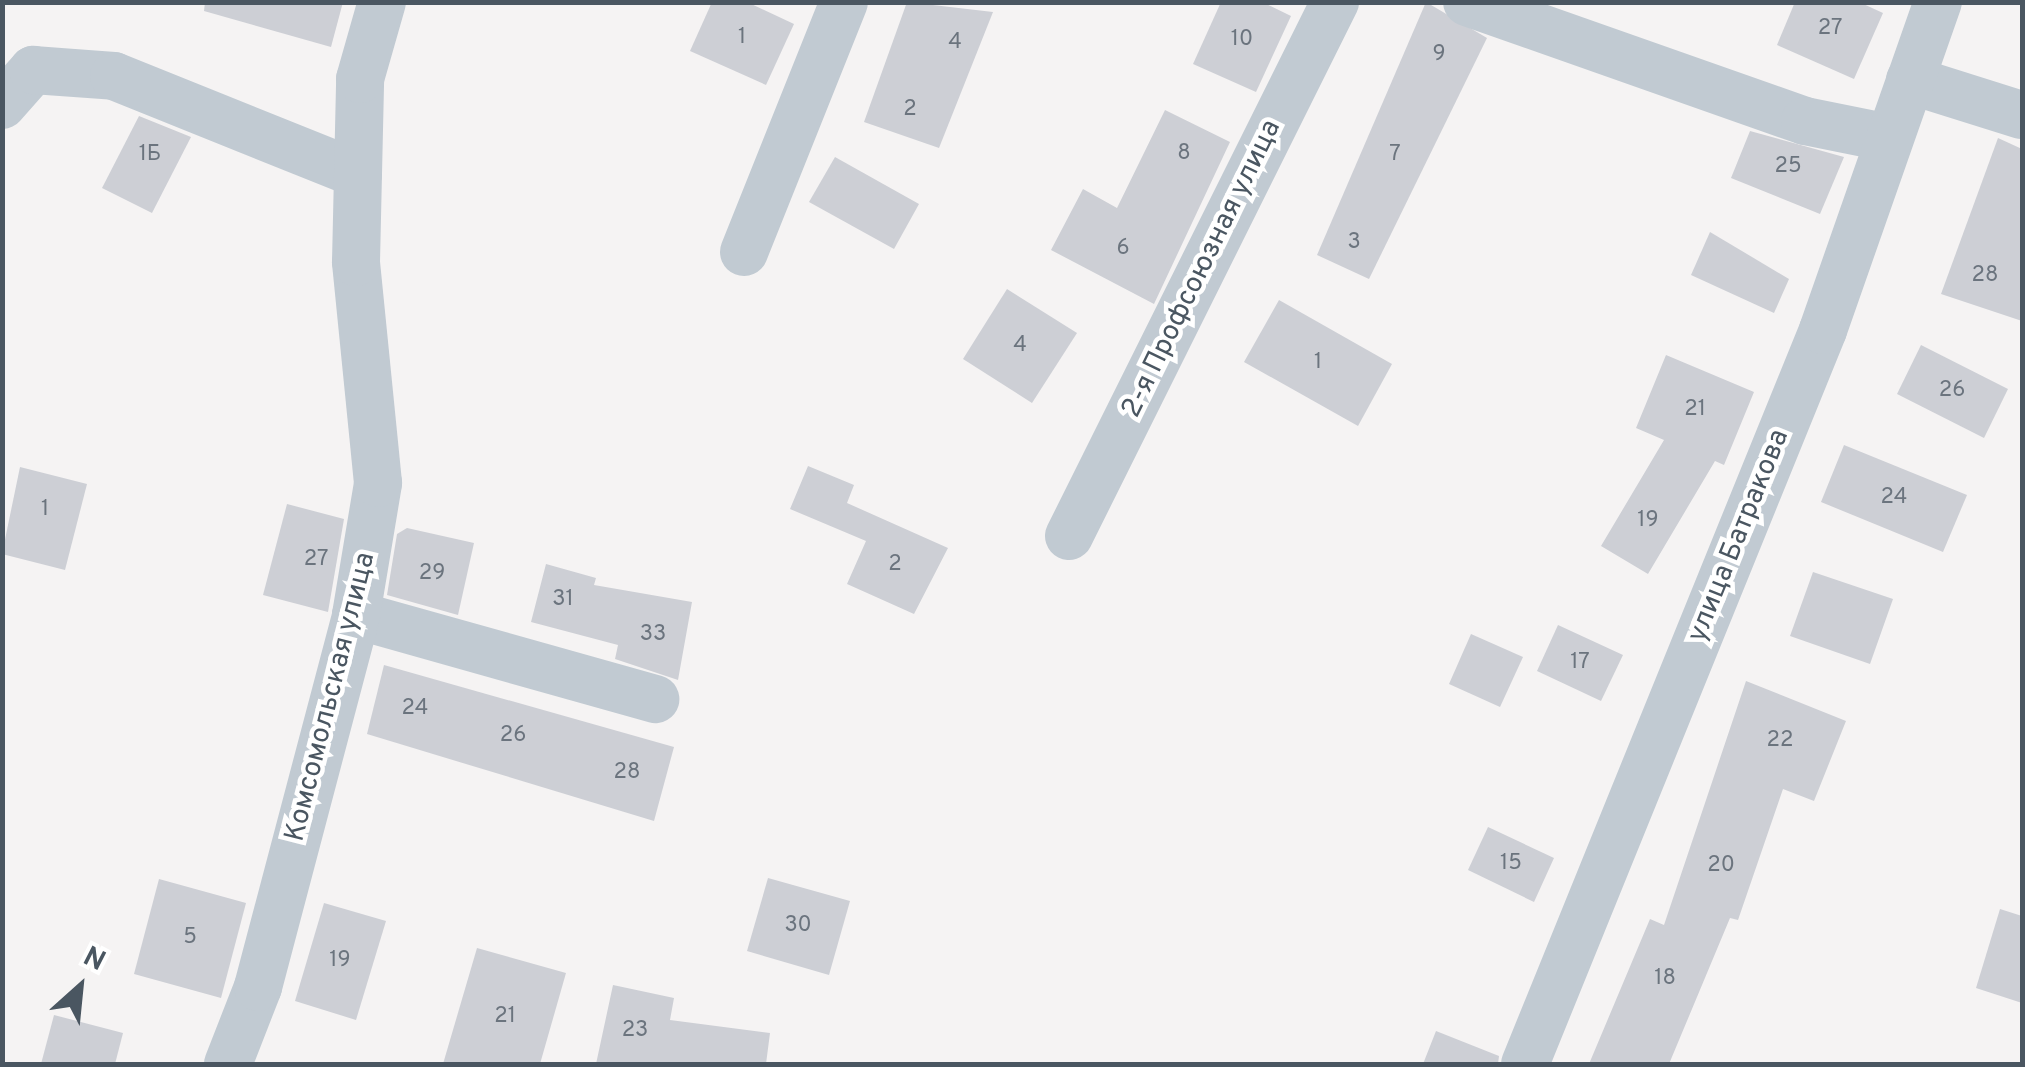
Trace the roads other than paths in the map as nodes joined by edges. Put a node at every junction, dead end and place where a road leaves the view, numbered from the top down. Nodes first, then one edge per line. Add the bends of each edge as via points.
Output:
1 (382, 2) edge
2 (844, 2) edge
3 (1335, 2) edge
4 (1467, 2) edge
5 (1938, 2) edge
6 (1910, 80) junction
7 (2, 105) edge
8 (2022, 115) edge
9 (1890, 138) junction
10 (358, 174) junction
11 (744, 252) dead end
12 (1069, 536) dead end
13 (356, 615) junction
14 (655, 699) dead end
15 (228, 1064) edge
16 (1525, 1064) edge

1 - 10 street, Комсомольская улица via 360,79
2 - 11 street
3 - 12 street, 2-я Профсоюзная улица
4 - 9 street via 1806,121
5 - 6 street, улица Батракова
6 - 8 street
6 - 9 street, улица Батракова
7 - 10 street via 34,70 114,76
9 - 16 street, улица Батракова via 1822,330
10 - 13 street, Комсомольская улица via 356,262 378,484
13 - 14 street
13 - 15 street, Комсомольская улица via 258,987

